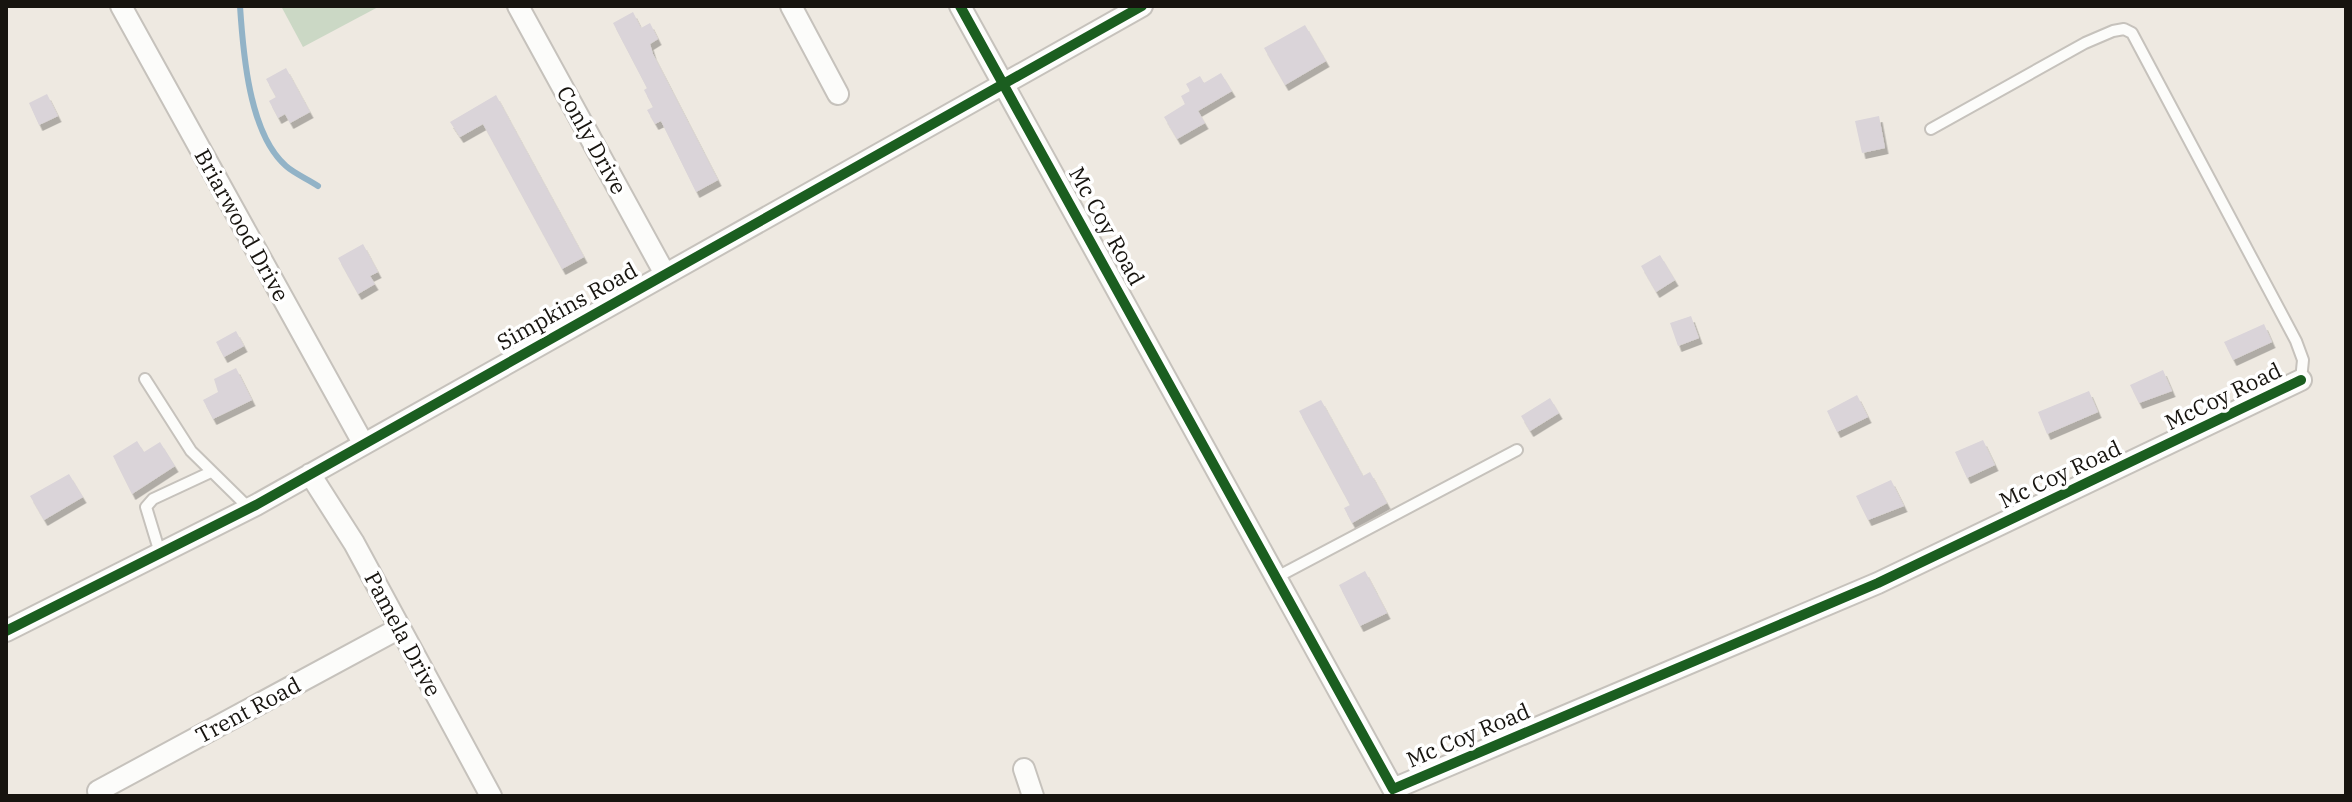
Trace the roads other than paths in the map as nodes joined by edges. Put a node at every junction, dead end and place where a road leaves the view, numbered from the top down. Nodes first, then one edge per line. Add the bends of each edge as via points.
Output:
1 (121, 6) edge
2 (518, 6) edge
3 (791, 6) edge
4 (960, 6) edge
5 (1142, 6) edge
6 (1005, 82) junction
7 (838, 94) dead end
8 (1931, 129) dead end
9 (665, 274) junction
10 (145, 379) dead end
11 (2301, 380) joint
12 (363, 443) junction
13 (2162, 448) joint
14 (1517, 450) dead end
15 (211, 472) junction
16 (310, 474) junction
17 (249, 508) junction
18 (160, 553) junction
19 (1277, 577) junction
20 (398, 629) junction
21 (6, 631) edge
22 (1024, 769) dead end
23 (98, 791) dead end
24 (491, 796) edge
25 (1033, 796) edge

1 - 12 street, Briarwood Drive
2 - 9 street, Conly Drive
3 - 7 street
4 - 6 street, Mc Coy Road
5 - 6 street, Simpkins Road
6 - 9 street, Simpkins Road
6 - 19 street, Mc Coy Road
8 - 11 lane, McCoy Road via 2085,43 2113,31 2132,33 2296,341 2303,360
9 - 12 street, Simpkins Road
10 - 15 lane via 165,415
11 - 13 street, McCoy Road
12 - 16 street, Simpkins Road
13 - 19 street, Mc Coy Road via 1878,583 1393,789
14 - 19 lane
15 - 17 lane
15 - 18 lane via 146,507
16 - 17 street, Simpkins Road
16 - 20 street, Pamela Drive via 354,543
17 - 18 street, Simpkins Road
18 - 21 street, Simpkins Road
20 - 23 street, Trent Road
20 - 24 street, Pamela Drive
22 - 25 street

